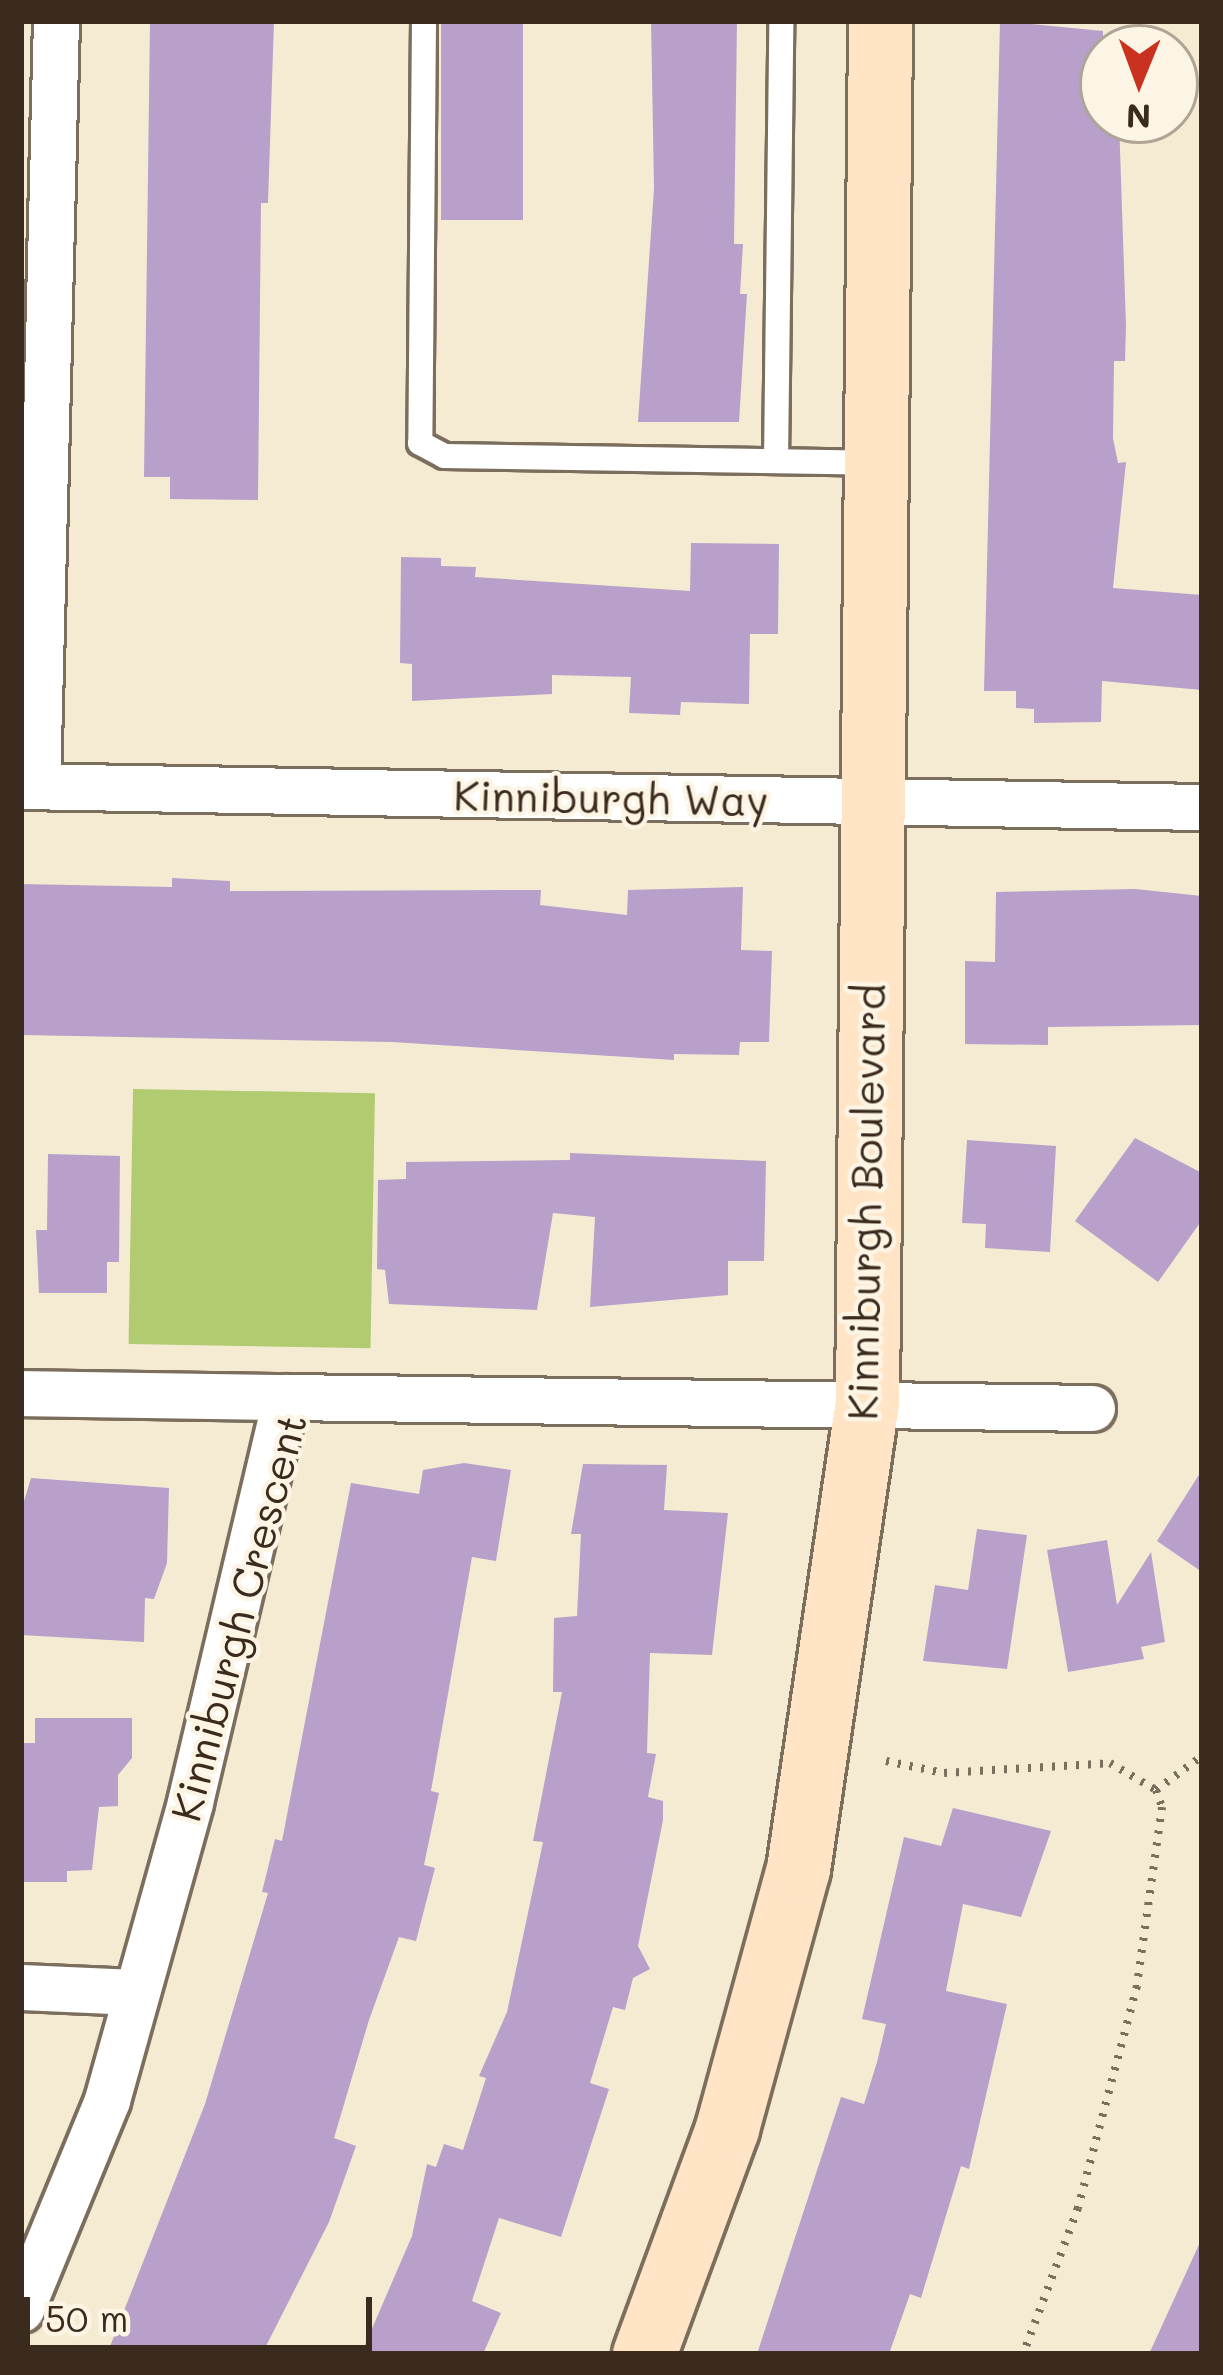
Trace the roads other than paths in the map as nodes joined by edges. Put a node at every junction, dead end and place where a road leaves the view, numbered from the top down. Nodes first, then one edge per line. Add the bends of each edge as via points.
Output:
1 (56, 21) edge
2 (424, 21) edge
3 (782, 21) edge
4 (880, 21) edge
5 (37, 194) edge
6 (776, 461) junction
7 (875, 463) junction
8 (29, 786) edge
9 (872, 803) junction
10 (1202, 807) edge
11 (21, 1393) edge
12 (286, 1396) junction
13 (867, 1404) junction
14 (1092, 1408) dead end
15 (21, 1987) edge
16 (135, 1992) junction
17 (21, 2309) edge
18 (644, 2354) edge

1 - 5 street
2 - 6 lane via 420,443 444,455
3 - 6 lane
4 - 7 street, Kinniburgh Boulevard
5 - 8 street
6 - 7 lane
7 - 9 street, Kinniburgh Boulevard
8 - 9 street, Kinniburgh Way
9 - 10 street, Kinniburgh Way
9 - 13 street, Kinniburgh Boulevard
11 - 12 street
12 - 13 street, Kinniburgh Crescent
12 - 16 street, Kinniburgh Crescent via 190,1802
13 - 14 street, Kinniburgh Crescent
13 - 18 street, Kinniburgh Boulevard via 798,1869 727,2128
15 - 16 street
16 - 17 street, Kinniburgh Crescent via 75,2192

